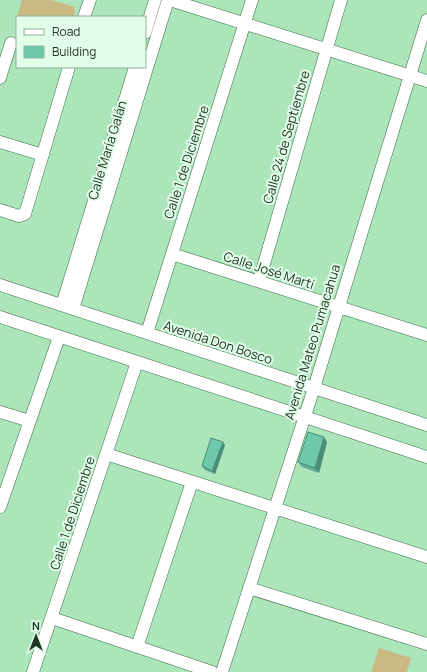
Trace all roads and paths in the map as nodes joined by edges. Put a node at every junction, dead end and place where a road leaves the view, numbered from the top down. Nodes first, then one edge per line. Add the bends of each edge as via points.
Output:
1 (88, 0) edge
2 (155, 0) edge
3 (169, 0) edge
4 (252, 0) edge
5 (341, 0) edge
6 (84, 16) edge
7 (427, 20) edge
8 (244, 24) junction
9 (146, 30) edge
10 (9, 42) edge
11 (326, 50) junction
12 (69, 68) edge
13 (135, 68) edge
14 (410, 76) junction
15 (0, 78) edge
16 (427, 81) edge
17 (0, 142) edge
18 (43, 155) junction
19 (0, 210) edge
20 (172, 254) junction
21 (259, 281) junction
22 (0, 284) edge
23 (338, 306) junction
24 (68, 307) junction
25 (0, 317) edge
26 (426, 331) edge
27 (147, 333) junction
28 (59, 336) junction
29 (137, 362) junction
30 (314, 388) junction
31 (0, 412) edge
32 (304, 417) junction
33 (30, 421) junction
34 (427, 425) edge
35 (106, 454) junction
36 (427, 457) edge
37 (192, 482) junction
38 (0, 507) edge
39 (274, 509) junction
40 (427, 556) edge
41 (249, 588) junction
42 (52, 618) junction
43 (427, 644) edge
44 (137, 647) junction
45 (33, 672) edge
46 (212, 672) edge
47 (222, 672) edge

1 - 6 street
2 - 9 street
3 - 8 street
3 - 24 street, Calle María Galán
4 - 8 street, Calle 1 de Diciembre
5 - 11 street, Calle 24 de Septiembre
7 - 14 street, Avenida Mateo Pumacahua
8 - 11 street
8 - 20 street, Calle 1 de Diciembre
10 - 15 street
11 - 14 street
11 - 21 street, Calle 24 de Septiembre
12 - 18 street
13 - 24 street, Calle María Galán
14 - 16 street
14 - 23 street, Avenida Mateo Pumacahua
17 - 18 street
18 - 19 street via 25,214 19,216
20 - 21 street, Calle José Martí
20 - 27 street, Calle 1 de Diciembre
21 - 23 street, Calle José Martí
22 - 24 street, Avenida Don Bosco
23 - 26 street, Calle José Martí
23 - 30 street, Avenida Mateo Pumacahua
24 - 27 street, Avenida Don Bosco
25 - 28 street
27 - 30 street, Avenida Don Bosco
28 - 29 street
28 - 33 street
29 - 32 street
29 - 35 street, Calle 1 de Diciembre
30 - 32 street, Avenida Mateo Pumacahua
30 - 34 street, Avenida Don Bosco
31 - 33 street
32 - 36 street
32 - 39 street, Avenida Mateo Pumacahua
33 - 38 street
35 - 37 street
35 - 42 street, Calle 1 de Diciembre
37 - 39 street
37 - 44 street
39 - 40 street
39 - 41 street, Avenida Mateo Pumacahua
41 - 43 street
41 - 47 street, Avenida Mateo Pumacahua
42 - 44 street
42 - 45 street, Calle 1 de Diciembre
44 - 46 street

